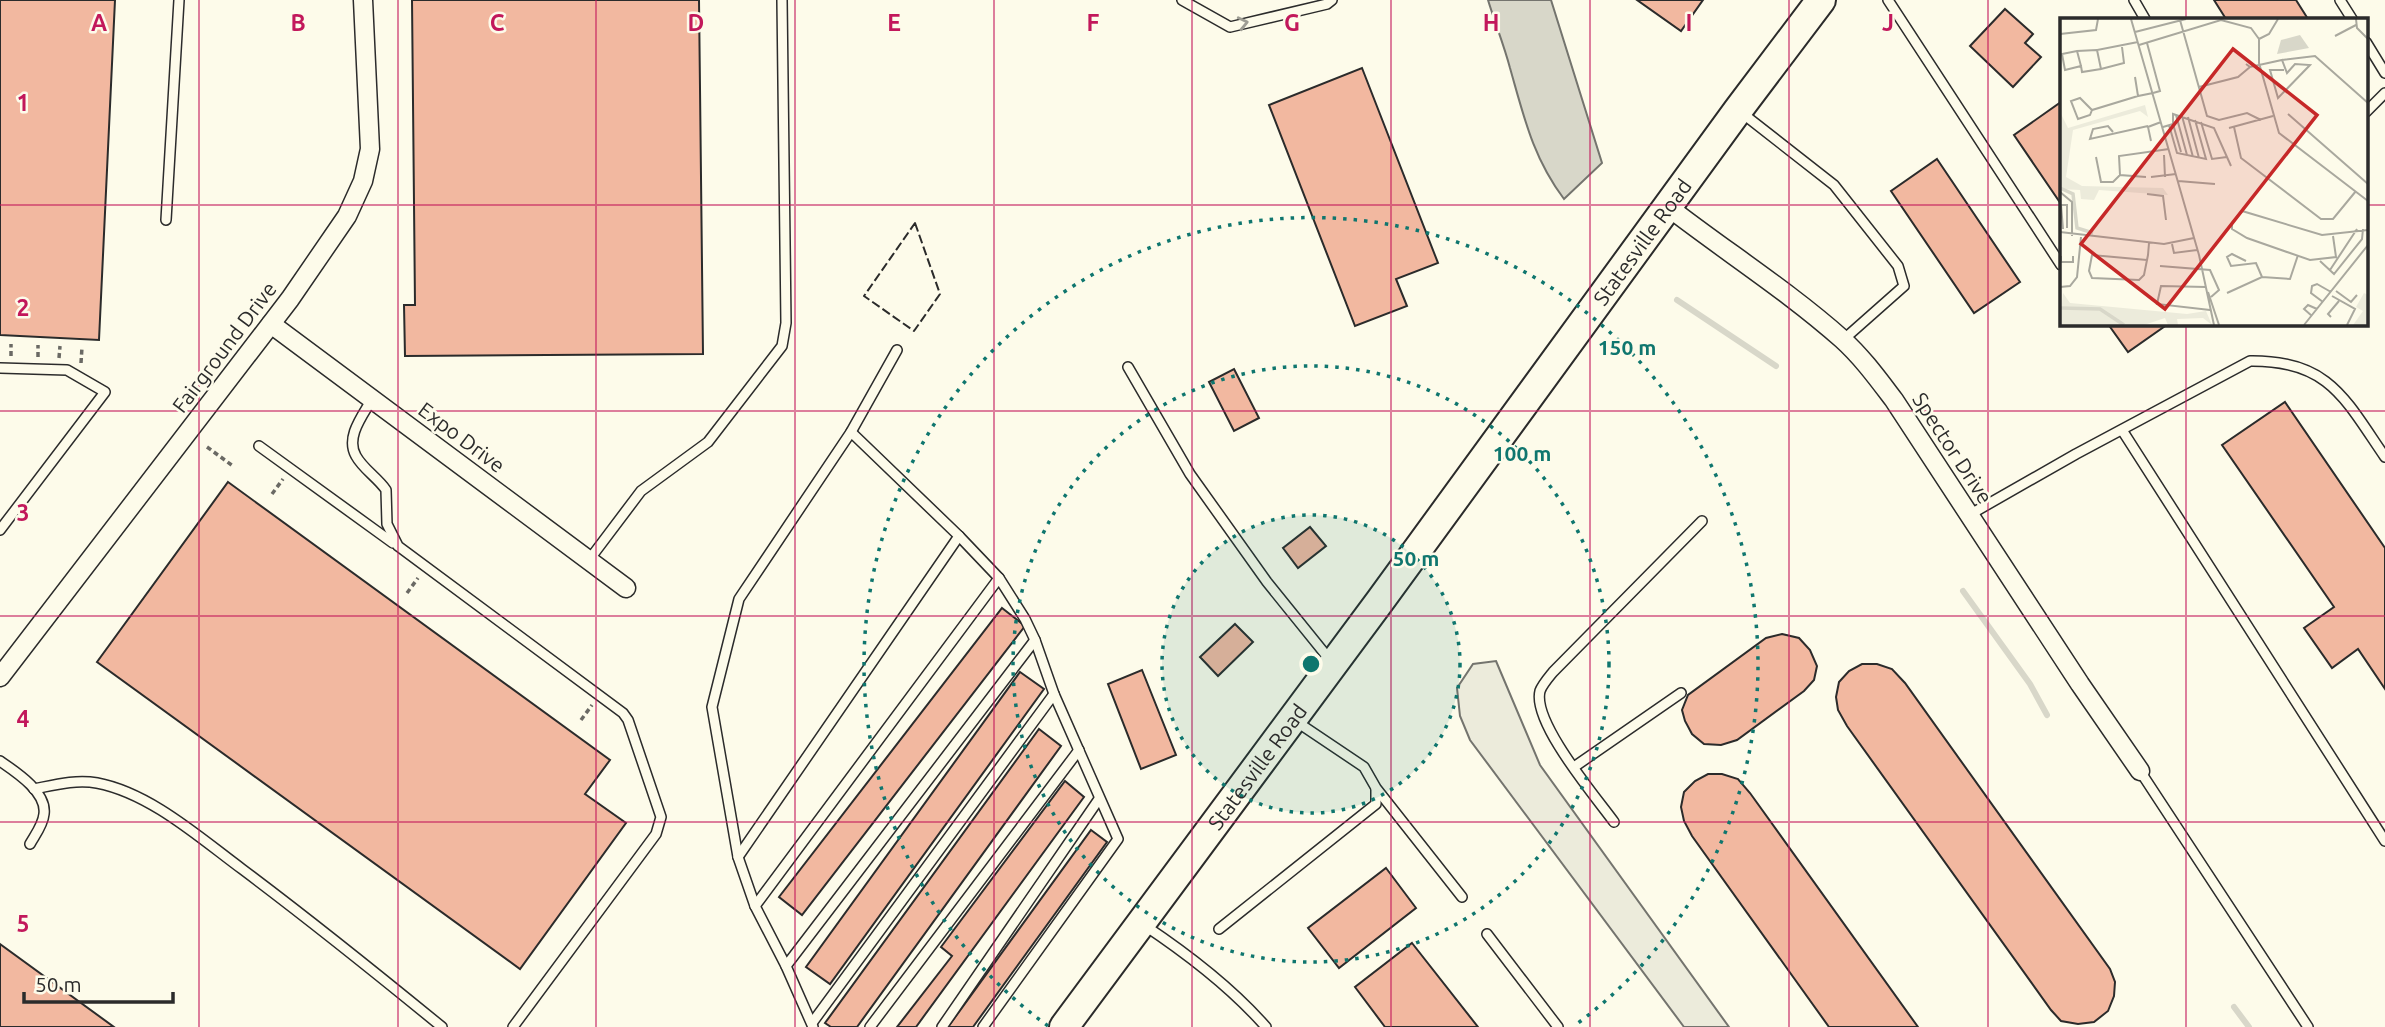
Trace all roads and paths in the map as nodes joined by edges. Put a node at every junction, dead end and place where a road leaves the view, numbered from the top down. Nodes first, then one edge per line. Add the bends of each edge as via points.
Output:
1 (179, 0) edge
2 (363, 0) edge
3 (782, 0) edge
4 (1182, 0) edge
5 (1332, 0) edge
6 (1821, 0) edge
7 (1888, 0) edge
8 (2134, 0) edge
9 (2340, 0) edge
10 (2145, 18) edge
11 (2351, 18) edge
12 (2368, 45) edge
13 (2385, 73) edge
14 (2385, 93) edge
15 (1738, 110) junction
16 (2368, 110) edge
17 (1667, 206) junction
18 (166, 220) dead end
19 (2060, 263) edge
20 (271, 324) junction
21 (1843, 340) junction
22 (897, 350) dead end
23 (1128, 366) dead end
24 (0, 368) edge
25 (372, 399) junction
26 (2122, 429) junction
27 (851, 432) junction
28 (259, 446) dead end
29 (207, 447) dead end
30 (2385, 457) edge
31 (233, 466) dead end
32 (1969, 515) junction
33 (1702, 521) dead end
34 (0, 530) edge
35 (959, 536) junction
36 (398, 546) junction
37 (589, 560) junction
38 (426, 568) junction
39 (999, 578) junction
40 (626, 588) dead end
41 (407, 593) dead end
42 (1035, 640) junction
43 (1334, 664) junction
44 (0, 677) edge
45 (1681, 693) dead end
46 (1054, 694) junction
47 (1292, 719) junction
48 (1079, 750) junction
49 (0, 761) edge
50 (1574, 767) junction
51 (2140, 771) joint
52 (1376, 788) junction
53 (34, 789) junction
54 (1099, 799) junction
55 (1614, 822) dead end
56 (2385, 841) edge
57 (30, 844) dead end
58 (738, 857) junction
59 (1462, 897) dead end
60 (755, 906) junction
61 (1140, 922) junction
62 (1219, 929) dead end
63 (1487, 934) dead end
64 (786, 966) junction
65 (813, 1025) edge
66 (442, 1027) edge
67 (513, 1027) edge
68 (870, 1027) edge
69 (942, 1027) edge
70 (983, 1027) edge
71 (1064, 1027) edge
72 (1266, 1027) edge
73 (1558, 1027) edge
74 (2308, 1027) edge

1 - 18 lane
2 - 20 street, Fairground Drive via 370,149 363,181 347,216
3 - 37 lane via 786,323 782,346 708,442 641,491
4 -> 5 lane via 1230,27
6 - 15 main road, Statesville Road
7 - 19 lane
8 - 10 lane
9 - 11 lane
12 - 13 lane
14 - 16 lane
15 - 17 main road, Statesville Road
15 - 21 lane via 1834,185 1898,265 1904,286
17 - 21 street, Spector Drive
17 - 43 main road, Statesville Road
20 - 25 street, Expo Drive
20 - 44 street, Fairground Drive
21 - 32 street, Spector Drive via 1894,400
22 - 27 lane
23 - 43 lane via 1191,474 1267,582
24 - 34 lane via 67,370 106,393
25 - 36 lane via 354,433 353,447 356,457 387,490 387,524
25 - 37 street, Expo Drive
26 - 30 lane via 2250,361 2270,361 2300,366 2333,386
26 - 32 lane
26 - 56 lane
27 - 35 lane
27 - 58 lane via 739,598 712,707
28 - 36 lane
29 - 31 path
32 - 51 street, Spector Drive
33 - 50 lane via 1540,690 1541,713
35 - 39 lane
35 - 58 lane
36 - 38 lane
37 - 40 street, Expo Drive
38 - 41 path
38 - 67 lane via 623,713 661,817 656,834
39 - 42 lane
39 - 60 lane
42 - 46 lane
42 - 64 lane
43 - 47 main road, Statesville Road
45 - 50 lane
46 - 48 lane
46 - 65 lane
47 - 52 lane via 1364,767
47 - 61 main road, Statesville Road
48 - 54 lane
48 - 68 lane
49 - 53 lane
50 - 55 lane
51 - 74 lane
52 - 59 lane
52 - 62 lane via 1377,804
53 - 57 lane via 44,803 44,814
53 - 66 lane via 96,783 130,793 179,822
54 - 69 lane
54 - 70 lane via 1118,839
58 - 60 lane
60 - 64 lane
61 - 71 main road, Statesville Road
61 - 72 lane via 1242,1000
63 - 73 lane
64 - 65 lane

